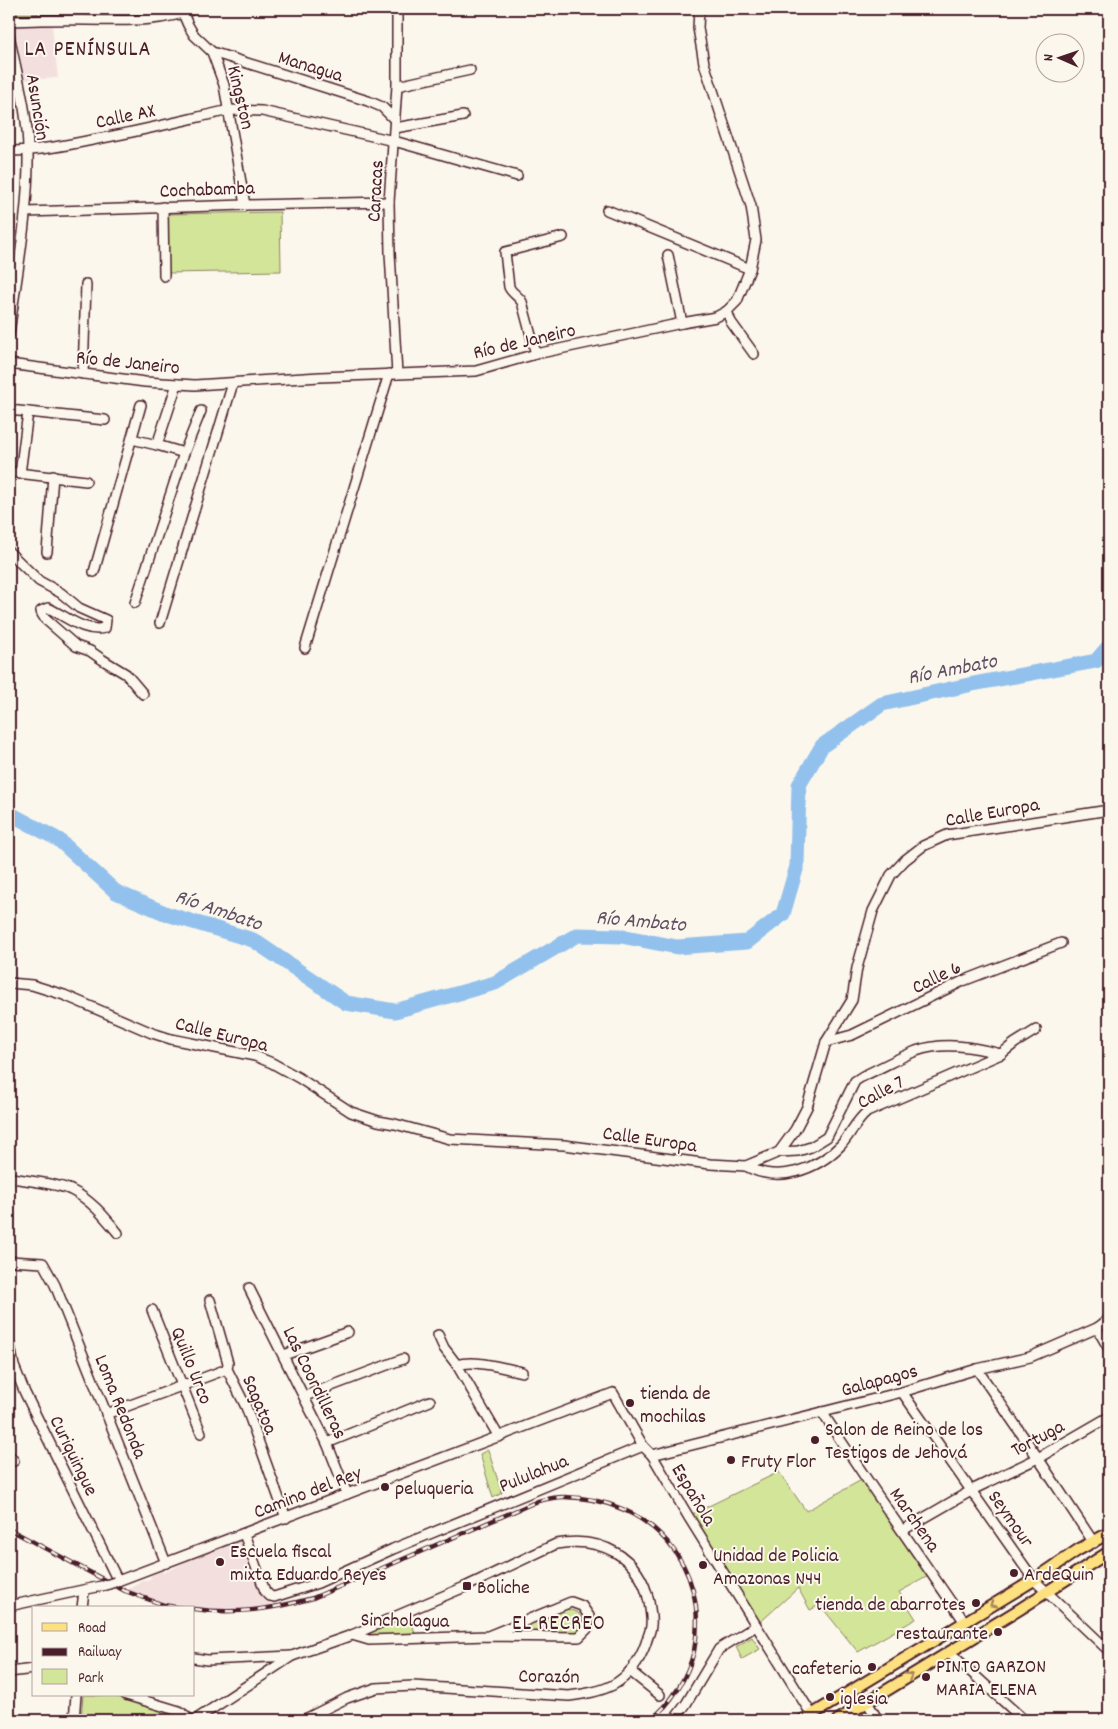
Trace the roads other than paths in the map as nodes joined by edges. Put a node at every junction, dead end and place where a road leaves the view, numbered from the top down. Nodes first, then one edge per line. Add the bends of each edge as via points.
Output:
1 (43, 9) edge
2 (194, 9) edge
3 (397, 9) edge
4 (699, 9) edge
5 (182, 11) edge
6 (45, 19) junction
7 (9, 21) edge
8 (9, 34) edge
9 (212, 52) junction
10 (470, 70) dead end
11 (9, 86) edge
12 (19, 86) junction
13 (397, 86) junction
14 (229, 110) junction
15 (462, 116) dead end
16 (395, 124) junction
17 (394, 140) junction
18 (9, 151) edge
19 (28, 151) junction
20 (517, 176) dead end
21 (389, 202) junction
22 (245, 205) junction
23 (164, 207) junction
24 (607, 210) dead end
25 (26, 212) junction
26 (563, 237) dead end
27 (668, 256) dead end
28 (750, 269) junction
29 (164, 276) dead end
30 (86, 284) dead end
31 (727, 311) junction
32 (682, 323) junction
33 (9, 334) edge
34 (536, 354) junction
35 (754, 354) dead end
36 (9, 364) edge
37 (83, 374) junction
38 (393, 374) junction
39 (233, 383) junction
40 (177, 384) junction
41 (141, 405) dead end
42 (9, 410) edge
43 (28, 412) junction
44 (201, 412) dead end
45 (105, 420) dead end
46 (132, 439) junction
47 (157, 445) junction
48 (184, 453) junction
49 (9, 472) edge
50 (20, 474) junction
51 (54, 476) junction
52 (86, 481) dead end
53 (9, 552) edge
54 (47, 552) dead end
55 (94, 572) dead end
56 (135, 603) dead end
57 (160, 623) dead end
58 (305, 648) dead end
59 (143, 694) dead end
60 (1109, 810) edge
61 (1061, 944) dead end
62 (9, 983) edge
63 (1036, 1030) dead end
64 (826, 1042) junction
65 (1001, 1054) junction
66 (779, 1152) junction
67 (746, 1166) junction
68 (9, 1177) edge
69 (118, 1233) dead end
70 (9, 1261) edge
71 (249, 1288) dead end
72 (210, 1300) dead end
73 (152, 1310) dead end
74 (1109, 1319) edge
75 (1097, 1328) junction
76 (348, 1332) dead end
77 (438, 1335) dead end
78 (9, 1341) edge
79 (1109, 1349) edge
80 (284, 1355) junction
81 (403, 1359) dead end
82 (457, 1365) junction
83 (227, 1370) junction
84 (977, 1370) junction
85 (522, 1372) dead end
86 (182, 1387) junction
87 (902, 1392) junction
88 (613, 1393) joint
89 (305, 1396) junction
90 (430, 1401) dead end
91 (822, 1412) junction
92 (106, 1414) junction
93 (1109, 1417) edge
94 (201, 1433) dead end
95 (499, 1437) junction
96 (327, 1443) junction
97 (643, 1446) junction
98 (652, 1455) junction
99 (1038, 1458) junction
100 (972, 1490) junction
101 (347, 1494) junction
102 (286, 1518) junction
103 (903, 1530) junction
104 (1109, 1532) edge
105 (244, 1534) junction
106 (1094, 1542) junction
107 (1109, 1552) edge
108 (166, 1562) junction
109 (1034, 1580) junction
110 (113, 1582) junction
111 (84, 1591) junction
112 (1047, 1592) junction
113 (9, 1606) edge
114 (82, 1606) edge
115 (964, 1621) junction
116 (756, 1626) junction
117 (352, 1635) junction
118 (488, 1636) junction
119 (1109, 1651) edge
120 (948, 1652) junction
121 (292, 1656) junction
122 (195, 1658) edge
123 (32, 1669) edge
124 (630, 1670) junction
125 (9, 1672) edge
126 (660, 1695) dead end
127 (76, 1696) edge
128 (129, 1696) edge
129 (867, 1702) junction
130 (312, 1717) edge
131 (807, 1717) edge
132 (71, 1720) edge
133 (189, 1720) edge
134 (196, 1720) edge
135 (302, 1720) edge
136 (674, 1720) edge
137 (838, 1720) edge
138 (878, 1720) edge
139 (1024, 1720) edge

1 - 6 street
2 - 5 street
3 - 13 street, Caracas
4 - 28 street via 704,63 754,221 756,240
5 - 6 street via 138,20
5 - 9 street, Kingston via 194,35
6 - 7 street
8 - 12 street, Asunción
9 - 14 street, Kingston
9 - 16 street, Managua via 368,101 382,107
10 - 13 street
11 - 12 street
12 - 19 street, Asunción
13 - 16 street, Caracas
14 - 17 street, Calle AX via 262,111
14 - 19 street, Calle AX
14 - 22 street, Kingston
15 - 16 street
16 - 17 street, Caracas
17 - 20 street, Calle AX
17 - 21 street, Caracas
18 - 19 street, Calle AX
19 - 25 street, Asunción
21 - 22 street, Cochabamba
21 - 38 street, Caracas
22 - 23 street, Cochabamba
23 - 25 street, Cochabamba
23 - 29 street
24 - 28 street
25 - 33 street, Asunción
26 - 34 street via 505,252 509,287 522,302
27 - 32 street
28 - 31 street via 737,302
30 - 37 street
31 - 32 street, Río de Janeiro via 710,319
31 - 35 street
32 - 34 street, Río de Janeiro
34 - 38 street, Río de Janeiro via 476,371
36 - 37 street, Río de Janeiro
37 - 40 street, Río de Janeiro
38 - 39 street, Río de Janeiro
38 - 58 street
39 - 40 street, Río de Janeiro
39 - 57 street
40 - 47 street
41 - 46 street
42 - 43 street
43 - 45 street
43 - 50 street
44 - 48 street
46 - 47 street
46 - 55 street
47 - 48 street
48 - 56 street
49 - 50 street
50 - 51 street
51 - 52 street
51 - 54 street
53 - 59 street via 39,581 79,608 106,620 105,628 98,630 72,622 48,608 41,611 76,646 126,674
60 - 64 street, Calle Europa via 947,835 923,846 905,860 891,875 873,911 852,1000
61 - 64 street, Calle 6 via 963,982 852,1035
62 - 67 street, Calle Europa via 32,985 64,995 152,1033 255,1056 299,1078 351,1112 450,1139 564,1145
63 - 65 street, Calle 7
64 - 66 street, Calle Europa via 807,1107
65 - 66 street via 975,1047 948,1046 918,1051 855,1081 826,1137 811,1147
65 - 67 street, Calle 7 via 867,1112 842,1144 824,1160 800,1171 778,1174
66 - 67 street, Calle Europa
68 - 69 street via 70,1190 101,1213
70 - 92 street, Loma Redonda via 43,1263 55,1285
71 - 80 street, Las Coordilleras
72 - 83 street via 228,1363
73 - 86 street, Quillo Urco
74 - 75 street, Galapagos
75 - 79 street
75 - 84 street, Galapagos via 1030,1357
76 - 80 street
77 - 82 street
78 - 110 street, Curiquingue via 14,1366
80 - 89 street, Las Coordilleras
81 - 89 street
82 - 85 street via 488,1365
82 - 95 street
83 - 86 street, Sagatoa
83 - 102 street, Sagatoa via 246,1407
84 - 87 street, Galapagos
84 - 99 street
86 - 92 street, Sagatoa
86 - 94 street, Quillo Urco
87 - 91 street, Galapagos
87 - 100 street, Seymour
88 - 95 street, Camino del Rey
88 - 97 street, Española
89 - 96 street, Las Coordilleras
90 - 96 street
91 - 98 street, Galapagos
91 - 103 street, Marchena
92 - 108 street, Loma Redonda
93 - 99 street, Tortuga
95 - 101 street, Camino del Rey
96 - 101 street, Las Coordilleras
97 - 98 street, Española
97 - 105 street, Pululahua via 318,1583 274,1597 265,1591
98 - 116 street, Española
99 - 100 street, Tortuga
99 - 106 street
100 - 103 street, Tortuga
100 - 109 street, Seymour
101 - 102 street, Camino del Rey
102 - 105 street, Camino del Rey
103 - 115 street, Marchena
104 - 106 main road
105 - 108 street, Camino del Rey
106 - 109 main road
107 - 112 main road
108 - 110 street, Camino del Rey
109 - 112 street, Seymour
109 -> 115 main road
110 - 111 street, Camino del Rey
111 - 113 street, Camino del Rey
111 - 114 street
112 - 119 street, Seymour
112 - 120 main road
115 - 131 main road
116 - 131 street, Española
116 - 136 street via 719,1649
117 - 118 street, Sincholagua via 369,1640
117 - 121 street, Sincholagua
117 - 124 street, Corazón via 556,1544 584,1543 616,1552 630,1562 647,1592 652,1625 641,1656
118 - 118 street, Sincholagua via 571,1602 582,1606 589,1616 588,1628 579,1637
129 -> 120 main road
120 - 139 street
121 - 122 street
121 - 134 street, Sincholagua
123 - 125 street
124 - 126 street
124 - 130 street, Corazón via 614,1684 592,1693 569,1696 413,1686 376,1688 347,1698
127 - 132 street
128 - 133 street via 179,1712
129 - 137 main road
129 - 138 street
130 - 135 street, Corazón

